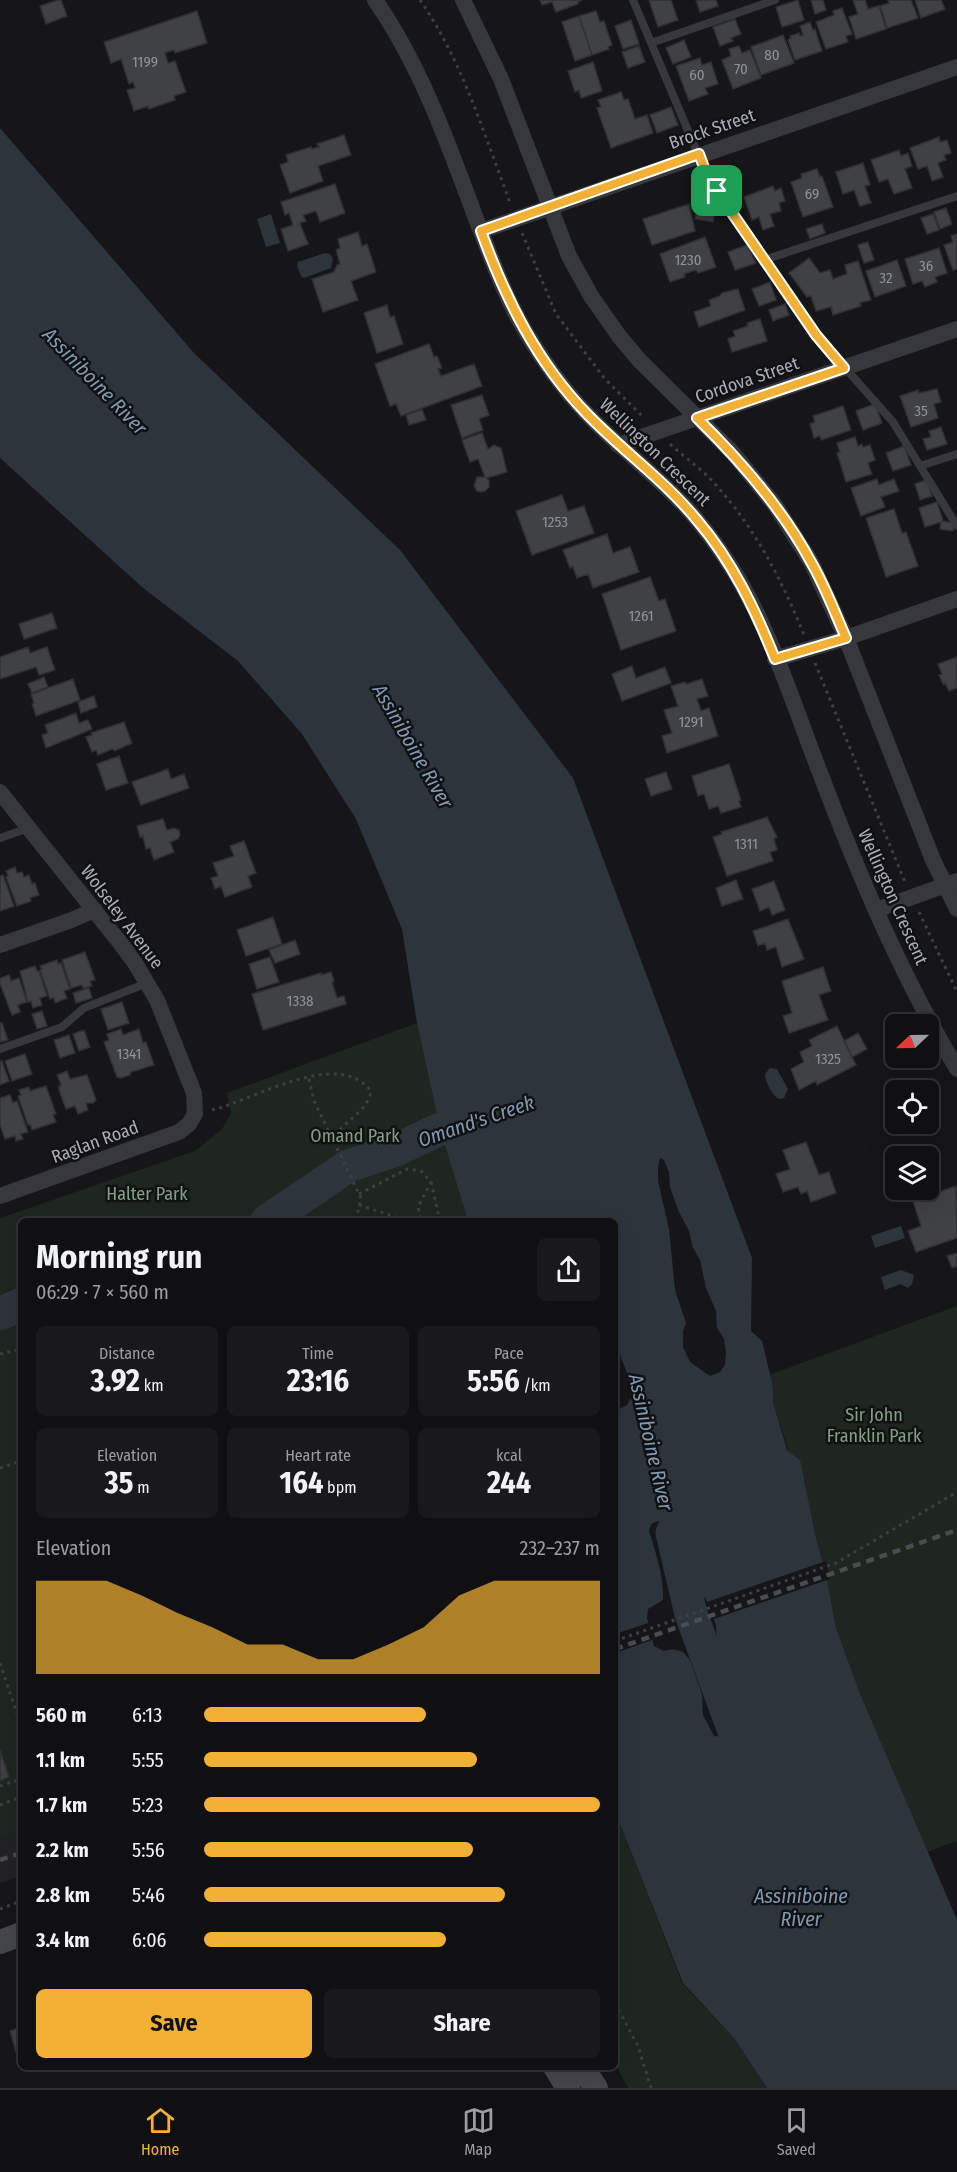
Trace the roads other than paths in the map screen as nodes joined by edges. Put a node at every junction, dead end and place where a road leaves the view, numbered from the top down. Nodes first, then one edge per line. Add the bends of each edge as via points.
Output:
1 (377, 0) edge
2 (463, 0) edge
3 (633, 0) edge
4 (775, 0) edge
5 (651, 42) junction
6 (957, 67) edge
7 (699, 154) junction
8 (957, 196) edge
9 (549, 206) junction
10 (481, 231) junction
11 (764, 261) junction
12 (957, 329) edge
13 (844, 368) junction
14 (697, 418) junction
15 (618, 445) junction
16 (957, 454) edge
17 (920, 466) junction
18 (957, 526) edge
19 (957, 599) edge
20 (846, 638) junction
21 (775, 659) junction
22 (0, 792) edge
23 (29, 828) junction
24 (0, 838) edge
25 (951, 883) edge
26 (957, 909) edge
27 (95, 910) junction
28 (876, 910) junction
29 (0, 945) edge
30 (147, 983) junction
31 (0, 1049) edge
32 (957, 1069) edge
33 (195, 1114) joint
34 (0, 1196) edge
35 (18, 1918) edge
36 (0, 1925) edge
37 (18, 1935) edge
38 (0, 1942) edge
39 (557, 2070) edge
40 (584, 2070) edge
41 (568, 2088) edge
42 (596, 2088) edge

1 - 10 street, Wellington Crescent via 422,80
2 - 9 street via 501,79
3 - 5 lane
4 - 5 lane
5 - 7 lane
6 - 7 street, Brock Street
7 - 9 street, Brock Street
7 - 11 lane via 708,178
8 - 11 lane
9 - 10 street, Brock Street
9 - 14 street via 569,256 602,312 640,361
10 - 15 street, Wellington Crescent via 528,337 574,400
11 - 13 lane
12 - 13 street, Cordova Street
13 - 14 street, Cordova Street
13 - 17 lane via 893,422
14 - 15 street, Cordova Street
14 - 20 street via 732,452 775,505 811,562
15 - 21 street, Wellington Crescent via 681,502 710,536 747,594
16 - 17 lane
17 - 18 lane
19 - 20 street
20 - 21 street
20 - 25 street via 933,860
21 - 28 street, Wellington Crescent
22 - 23 street, Wolseley Avenue
23 - 24 lane
23 - 27 street, Wolseley Avenue
25 - 26 street
25 - 28 street
27 - 29 street
27 - 30 street, Wolseley Avenue
28 - 32 street, Wellington Crescent
30 - 31 lane via 84,1008 62,1027
30 - 33 street, Wolseley Avenue via 189,1078
33 - 34 street, Raglan Road via 179,1132
35 - 36 main road
37 - 38 main road
39 - 41 main road
40 - 42 main road

